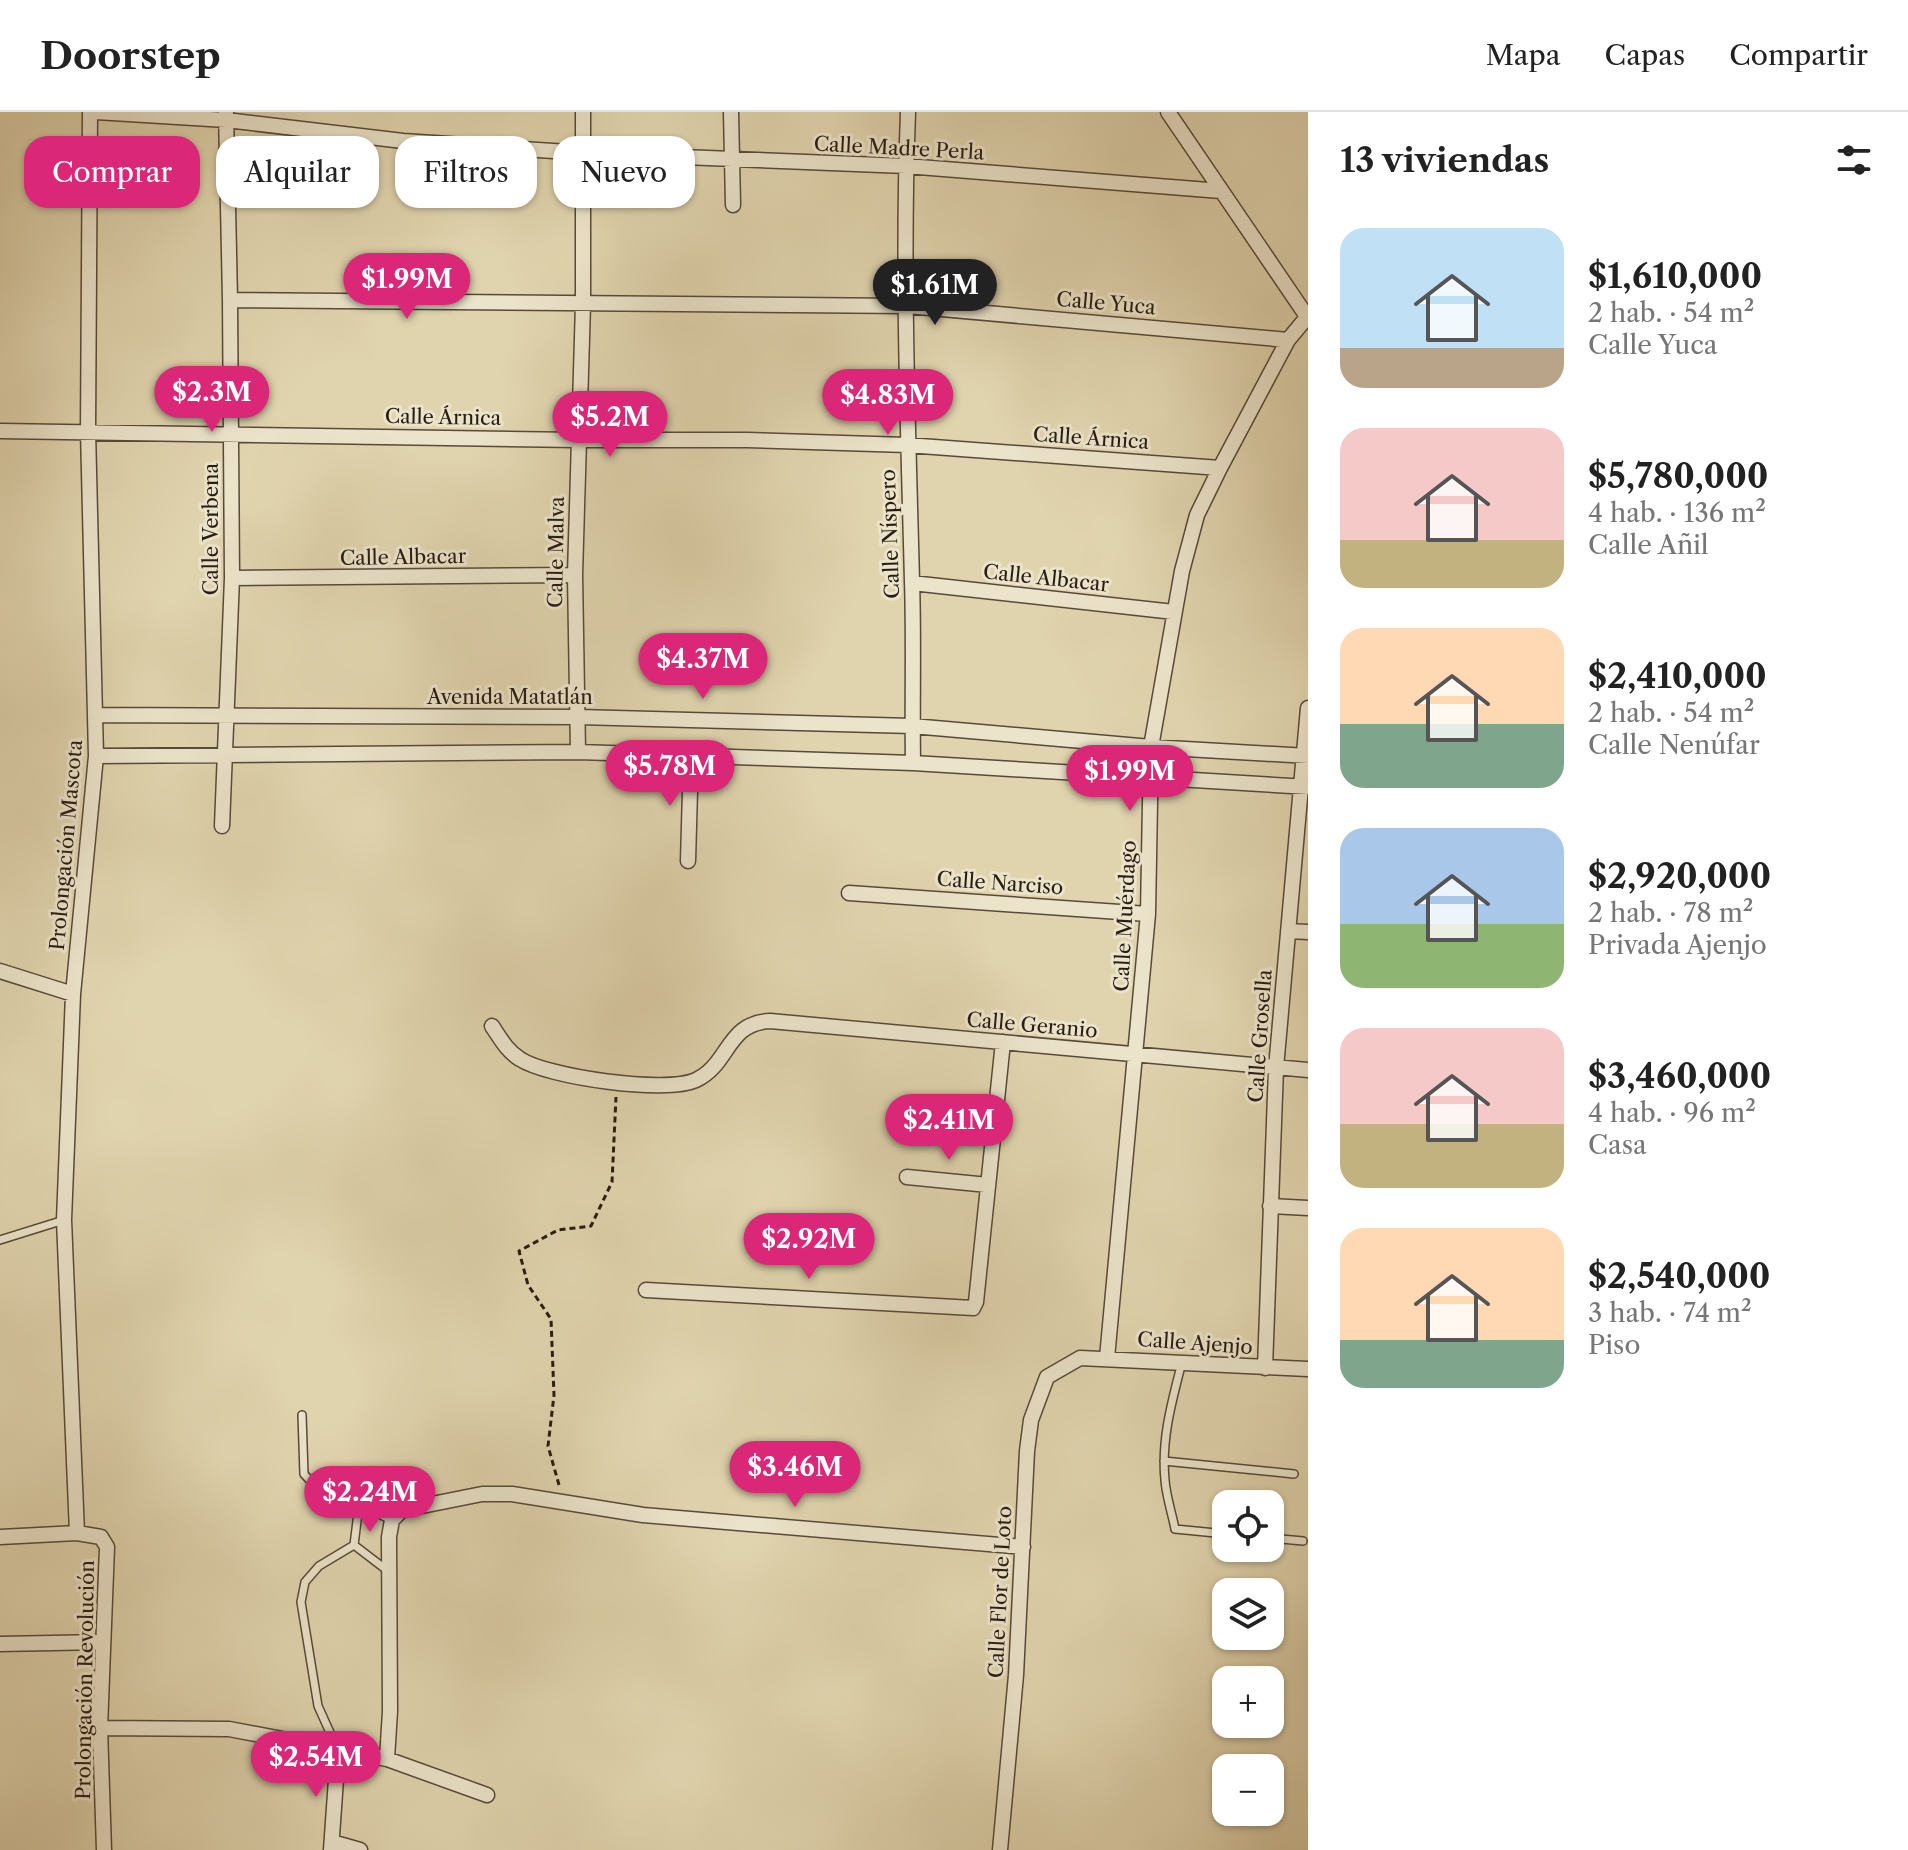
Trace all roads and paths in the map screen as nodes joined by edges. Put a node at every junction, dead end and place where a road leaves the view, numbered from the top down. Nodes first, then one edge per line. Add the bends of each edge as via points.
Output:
1 (93, 112) edge
2 (583, 112) edge
3 (731, 112) edge
4 (908, 112) edge
5 (1168, 112) edge
6 (226, 116) edge
7 (583, 136) edge
8 (553, 151) edge
9 (695, 158) edge
10 (733, 160) junction
11 (906, 166) junction
12 (1221, 191) junction
13 (733, 205) dead end
14 (583, 208) edge
15 (230, 300) junction
16 (583, 304) junction
17 (908, 306) junction
18 (1308, 317) edge
19 (1288, 340) junction
20 (0, 431) edge
21 (88, 431) junction
22 (231, 433) junction
23 (578, 440) junction
24 (907, 445) junction
25 (1220, 468) junction
26 (575, 575) junction
27 (232, 578) junction
28 (912, 583) junction
29 (1174, 612) junction
30 (1308, 708) edge
31 (95, 715) junction
32 (226, 716) junction
33 (578, 717) junction
34 (912, 726) junction
35 (1151, 747) junction
36 (578, 752) junction
37 (225, 755) junction
38 (691, 755) junction
39 (96, 756) junction
40 (1306, 756) edge
41 (913, 763) junction
42 (1150, 777) junction
43 (1304, 786) edge
44 (222, 826) dead end
45 (688, 861) dead end
46 (849, 893) dead end
47 (1148, 914) junction
48 (1288, 931) junction
49 (1308, 932) edge
50 (0, 971) edge
51 (73, 994) junction
52 (492, 1026) dead end
53 (1003, 1042) junction
54 (1136, 1054) junction
55 (1276, 1068) junction
56 (1308, 1070) edge
57 (616, 1084) junction
58 (907, 1177) dead end
59 (988, 1185) junction
60 (1270, 1206) junction
61 (1308, 1208) edge
62 (64, 1220) junction
63 (0, 1240) edge
64 (646, 1290) dead end
65 (1080, 1358) joint
66 (1107, 1358) junction
67 (1182, 1362) junction
68 (1265, 1368) junction
69 (1308, 1369) edge
70 (302, 1415) dead end
71 (1164, 1461) junction
72 (1294, 1474) dead end
73 (564, 1500) junction
74 (359, 1505) junction
75 (392, 1520) junction
76 (77, 1533) junction
77 (1212, 1533) edge
78 (0, 1537) edge
79 (1284, 1539) edge
80 (1303, 1541) dead end
81 (354, 1545) junction
82 (1023, 1547) junction
83 (389, 1572) junction
84 (103, 1642) junction
85 (0, 1644) edge
86 (100, 1728) junction
87 (338, 1751) junction
88 (387, 1759) junction
89 (487, 1795) dead end
90 (332, 1846) edge
91 (104, 1850) edge
92 (360, 1850) edge
93 (1000, 1850) edge

1 - 6 street, Calle Madre Perla
1 - 21 street, Prolongación Mascota
2 - 7 street, Calle Malva
3 - 10 street
4 - 11 street, Calle Níspero
5 - 12 street
6 - 8 street, Calle Madre Perla via 403,141
6 - 15 street, Calle Verbena
9 - 10 street, Calle Madre Perla
10 - 11 street, Calle Madre Perla
10 - 13 street
11 - 12 street, Calle Madre Perla
11 - 17 street, Calle Níspero
12 - 18 street
14 - 16 street, Calle Malva
15 - 16 street, Calle Yuca
15 - 22 street, Calle Verbena
16 - 17 street, Calle Yuca
16 - 23 street, Calle Malva
17 - 19 street, Calle Yuca
17 - 24 street, Calle Níspero
18 - 19 street, Calle Muérdago
19 - 25 street, Calle Muérdago
20 - 21 street, Calle Árnica
21 - 22 street, Calle Árnica
21 - 31 street, Prolongación Mascota
22 - 23 street, Calle Árnica
22 - 27 street, Calle Verbena
23 - 24 street, Calle Árnica
23 - 26 street, Calle Malva
24 - 25 street, Calle Árnica
24 - 28 street, Calle Níspero
25 - 29 street, Calle Muérdago via 1197,515
26 - 27 street, Calle Albacar
26 - 33 street, Calle Malva
27 - 32 street, Calle Verbena
28 - 29 street, Calle Albacar
28 - 34 street, Calle Níspero
29 - 35 street, Calle Muérdago
30 - 40 street, Calle Grosella
31 - 32 street, Avenida Matatlán
31 - 39 street, Prolongación Mascota
32 - 33 street, Avenida Matatlán
32 - 37 street, Calle Verbena
33 - 34 street, Avenida Matatlán
33 - 36 street, Calle Malva
34 - 35 street, Avenida Matatlán
34 - 41 street, Calle Níspero
35 - 40 street, Avenida Matatlán
35 - 42 street, Calle Muérdago
36 - 37 street
36 - 38 street
37 - 39 street
37 - 44 street, Calle Verbena
38 - 41 street
38 - 45 street
39 - 51 street, Prolongación Mascota
40 - 43 street, Calle Grosella
41 - 42 street
42 - 43 street
42 - 47 street, Calle Muérdago
43 - 48 street, Calle Grosella
46 - 47 street, Calle Narciso
47 - 54 street, Calle Muérdago
48 - 49 street
48 - 55 street, Calle Grosella
50 - 51 street
51 - 62 street, Prolongación Mascota
52 - 57 street via 519,1059
53 - 54 street, Calle Geranio
53 - 57 street, Calle Geranio via 753,1022 697,1079 678,1085
53 - 59 street
54 - 55 street, Calle Geranio
54 - 66 street, Calle Muérdago
55 - 56 street, Calle Geranio
55 - 60 street, Calle Grosella
57 - 73 path via 612,1182 591,1226 558,1230 519,1251 528,1285 551,1319 554,1395 548,1446
58 - 59 street
59 - 64 street via 973,1308
60 - 61 street
60 - 68 street, Calle Grosella
62 - 63 lane
62 - 76 street, Prolongación Mascota
65 - 66 street, Calle Ajenjo
65 - 82 street, Calle Flor de Loto via 1047,1377 1031,1420
66 - 67 street, Calle Ajenjo
67 - 68 street, Calle Ajenjo
67 - 71 lane
68 - 69 street, Calle Ajenjo
70 - 74 lane via 304,1474 315,1486
71 - 72 lane
71 - 77 lane via 1175,1529
73 - 75 street via 482,1494 402,1510
73 - 82 street via 643,1515
74 - 75 lane
74 - 81 lane
75 - 83 street
76 - 78 street
76 - 84 street, Prolongación Revolución via 101,1537 107,1547
79 - 80 lane
81 - 83 lane
81 - 87 lane via 319,1566 305,1582 301,1602 318,1706
82 - 93 street, Calle Flor de Loto
83 - 88 street
84 - 85 street
84 - 86 street, Prolongación Revolución
86 - 87 street via 229,1729
86 - 91 street, Prolongación Revolución
87 - 88 street
87 - 90 street
88 - 89 street
90 - 92 street

